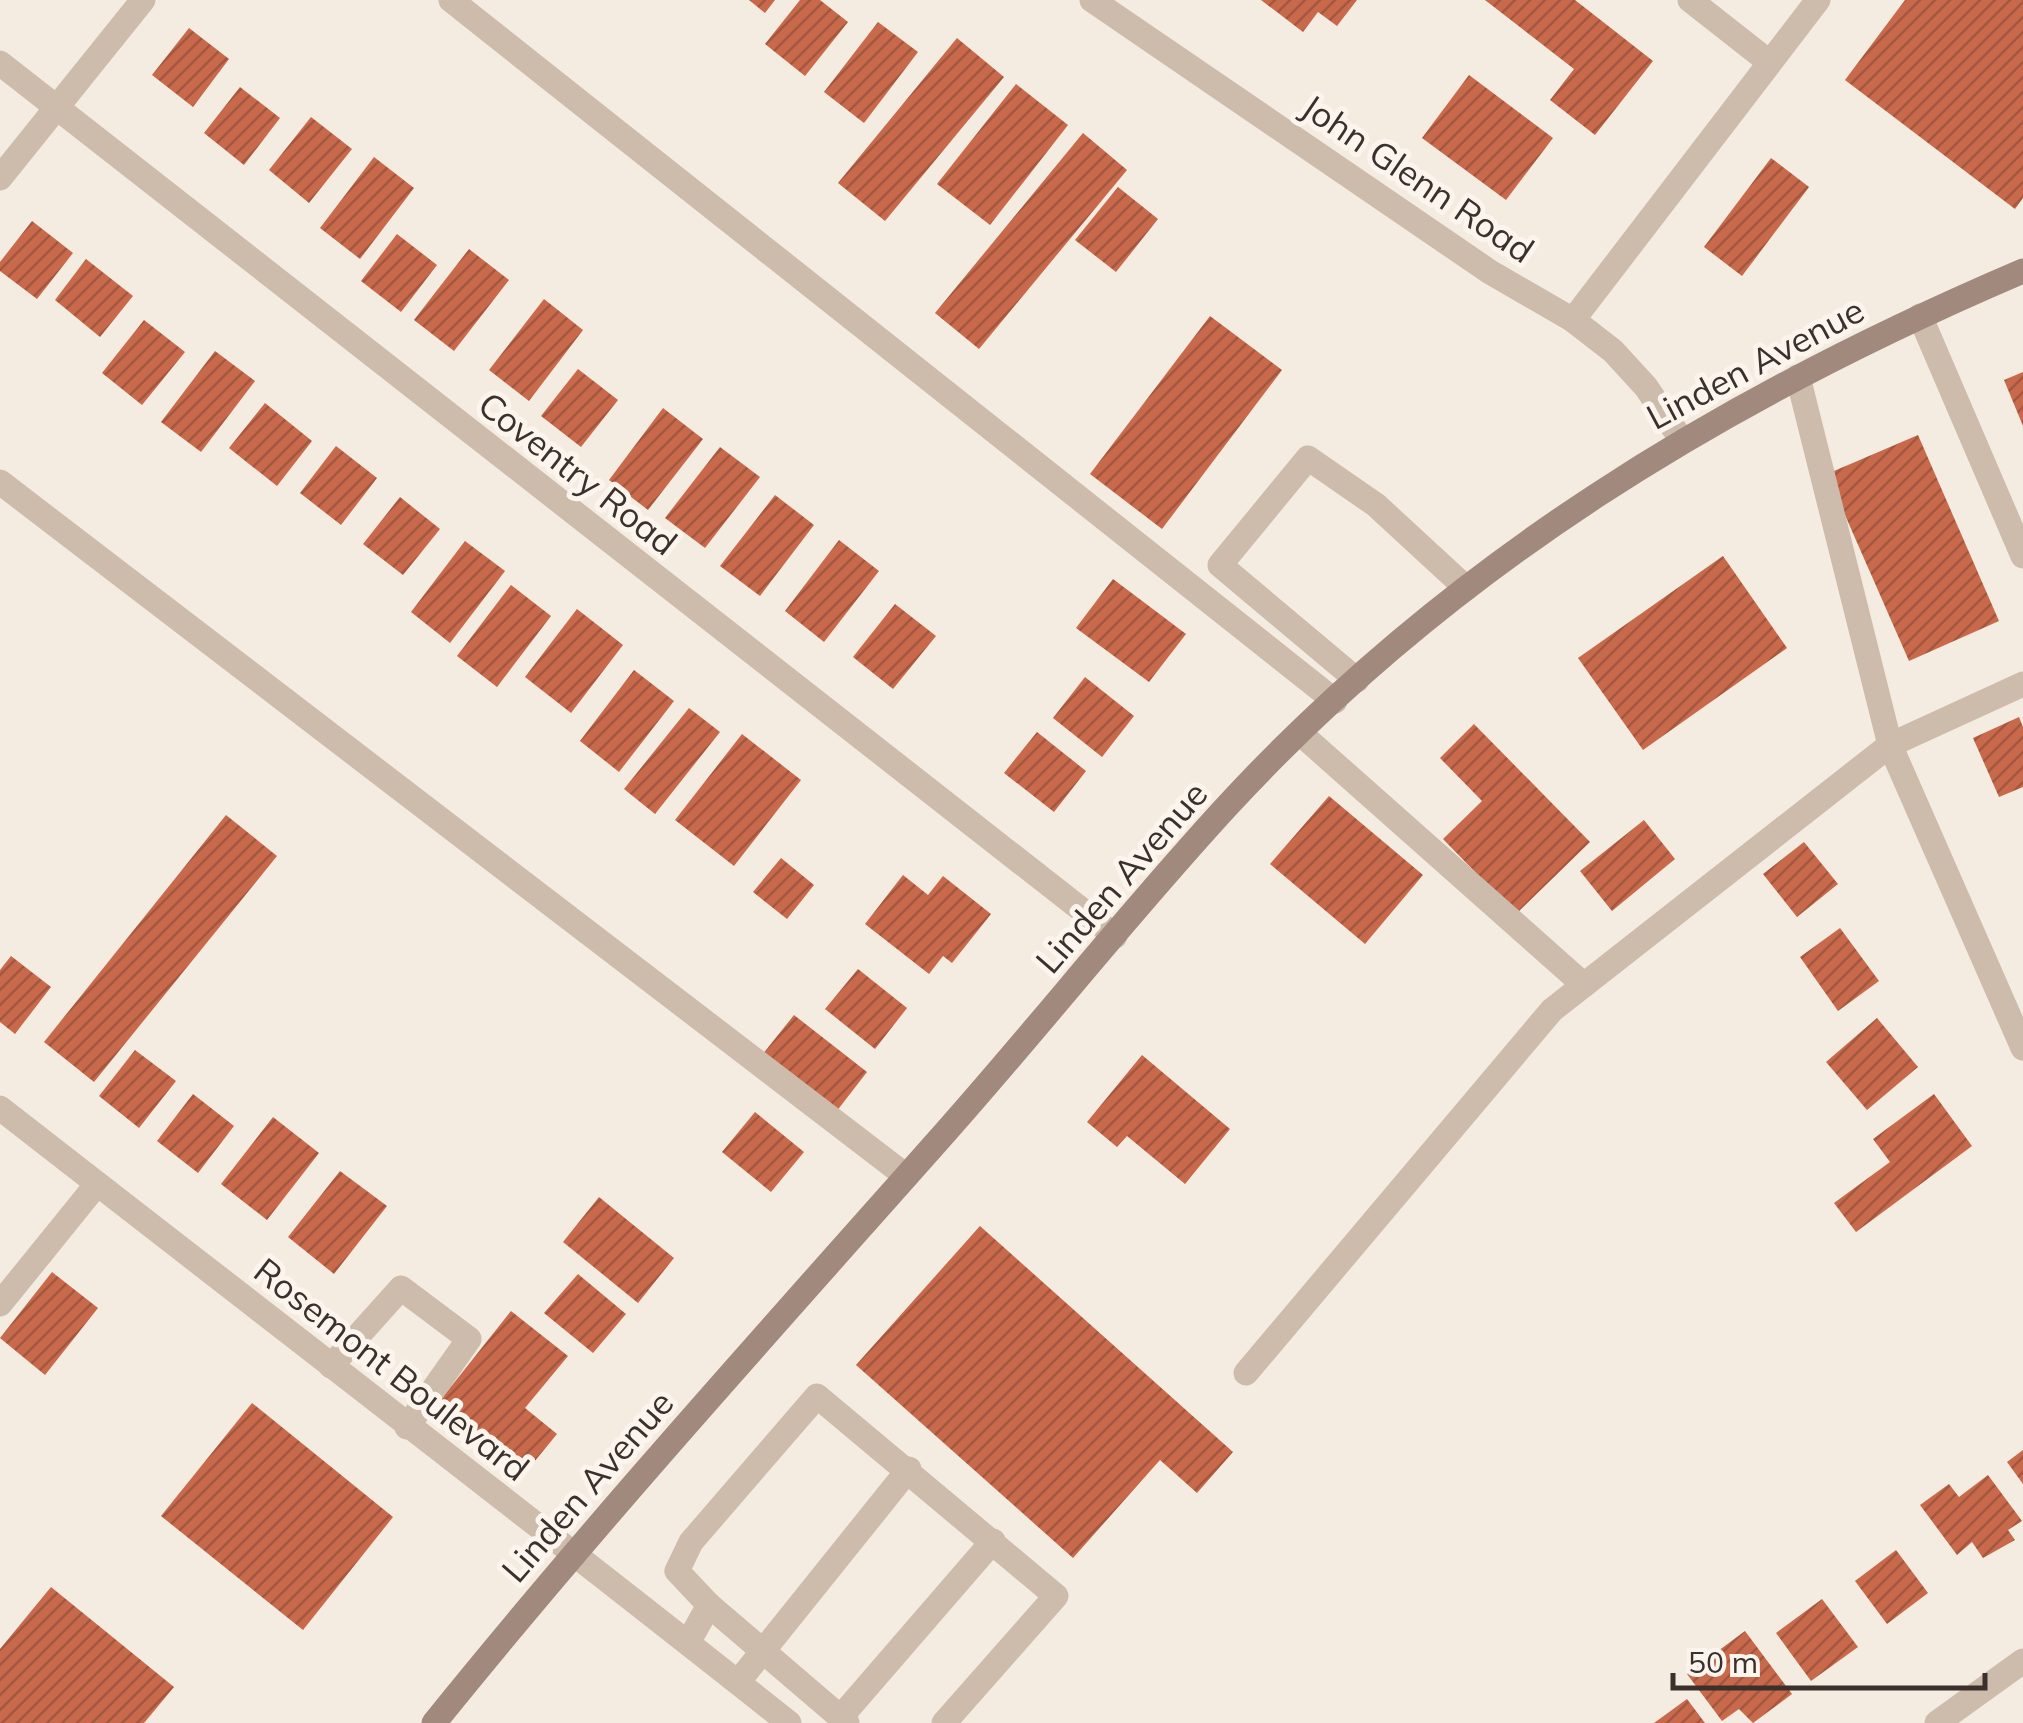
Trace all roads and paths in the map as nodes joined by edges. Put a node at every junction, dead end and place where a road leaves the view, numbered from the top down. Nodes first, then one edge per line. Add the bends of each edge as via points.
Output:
1 (143, 0) edge
2 (451, 0) edge
3 (1092, 0) edge
4 (1690, 0) edge
5 (1818, 0) edge
6 (1768, 62) junction
7 (0, 64) edge
8 (56, 108) junction
9 (0, 178) edge
10 (2023, 271) edge
11 (1920, 316) junction
12 (1573, 320) junction
13 (1798, 377) junction
14 (1681, 438) junction
15 (0, 482) edge
16 (2023, 556) edge
17 (1466, 588) junction
18 (1357, 680) junction
19 (2023, 684) edge
20 (1335, 701) junction
21 (1301, 734) junction
22 (1890, 745) junction
23 (1115, 936) junction
24 (1584, 986) junction
25 (2023, 1048) edge
26 (0, 1108) edge
27 (906, 1176) junction
28 (97, 1184) junction
29 (0, 1304) edge
30 (331, 1366) junction
31 (1246, 1373) dead end
32 (408, 1427) junction
33 (909, 1469) junction
34 (992, 1540) junction
35 (572, 1553) junction
36 (709, 1605) junction
37 (688, 1641) junction
38 (761, 1654) junction
39 (2023, 1660) edge
40 (738, 1682) junction
41 (843, 1720) edge
42 (434, 1723) edge
43 (789, 1723) edge
44 (944, 1723) edge
45 (1938, 1723) edge

1 - 8 street
2 - 20 street
3 - 12 street, John Glenn Road via 1490,272
4 - 6 street
5 - 6 street
6 - 12 street
7 - 8 street, Coventry Road
8 - 9 street
8 - 23 street, Coventry Road
10 - 11 main road, Linden Avenue
11 - 13 main road, Linden Avenue
11 - 16 street
12 - 14 street, John Glenn Road via 1646,387
13 - 14 main road, Linden Avenue
13 - 22 street
14 - 17 main road, Linden Avenue
15 - 27 street
17 - 18 main road, Linden Avenue
17 - 18 street via 1376,504 1308,458 1220,565
18 - 20 main road, Linden Avenue
19 - 22 street
20 - 21 main road, Linden Avenue
21 - 23 main road, Linden Avenue via 1232,801
21 - 24 street
22 - 24 street
22 - 25 street
23 - 27 main road, Linden Avenue
24 - 31 street via 1552,1010
26 - 28 street, Rosemont Boulevard
27 - 35 main road, Linden Avenue
28 - 29 street
28 - 30 street, Rosemont Boulevard
30 - 32 street, Rosemont Boulevard
30 - 32 street via 401,1288 469,1339
32 - 35 street, Rosemont Boulevard
33 - 34 street
33 - 36 street via 817,1396 691,1542 677,1570
33 - 38 street
34 - 41 street
34 - 44 street via 1056,1596
35 - 37 street, Rosemont Boulevard
35 - 42 main road, Linden Avenue
36 - 37 street
36 - 38 street
37 - 40 street, Rosemont Boulevard
38 - 40 street
38 - 41 street
39 - 45 street
40 - 43 street, Rosemont Boulevard

